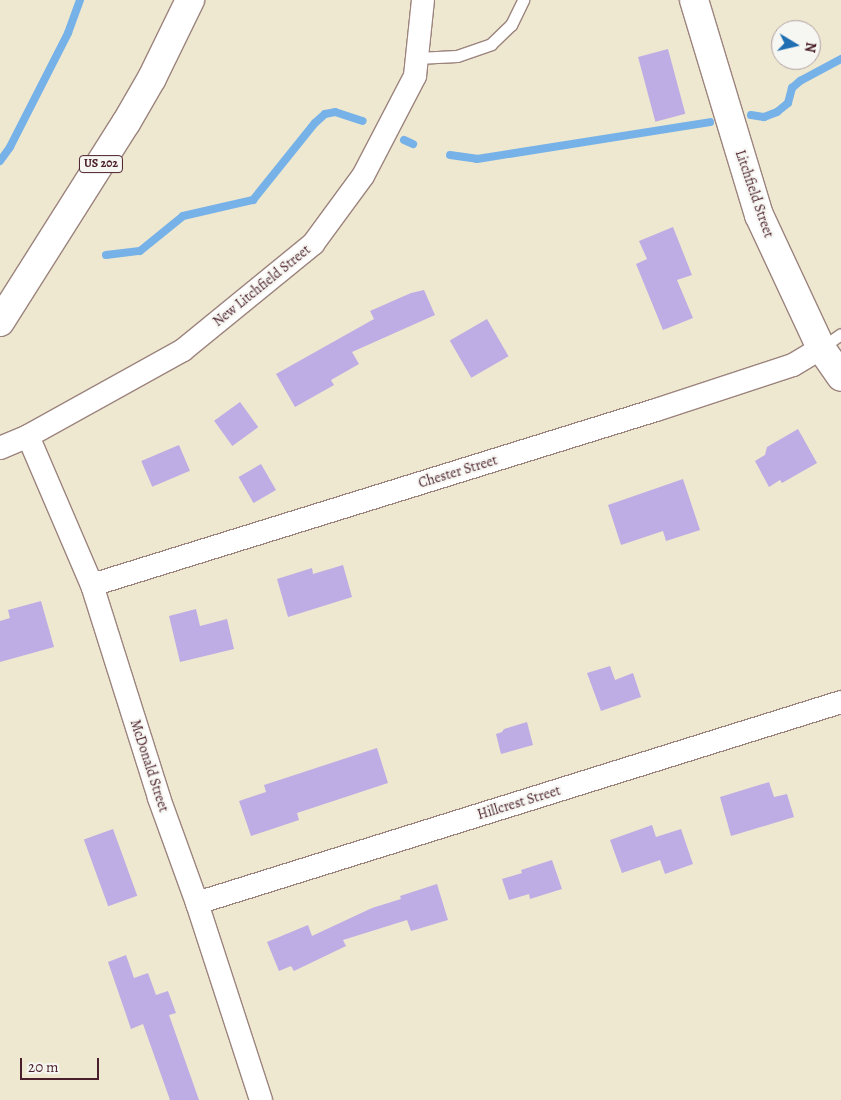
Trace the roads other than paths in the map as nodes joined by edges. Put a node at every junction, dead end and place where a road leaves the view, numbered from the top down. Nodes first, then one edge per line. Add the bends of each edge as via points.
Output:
1 (190, 0) edge
2 (423, 0) edge
3 (523, 0) edge
4 (694, 0) edge
5 (417, 58) junction
6 (0, 322) edge
7 (831, 341) edge
8 (841, 377) edge
9 (28, 436) junction
10 (0, 448) edge
11 (92, 585) junction
12 (841, 702) edge
13 (197, 903) junction
14 (261, 1100) edge

1 - 6 main road, US 202 via 126,123
2 - 5 street, New Litchfield Street
3 - 5 lane via 511,25 491,44 457,56
4 - 7 main road, Litchfield Street via 759,215
5 - 9 street, New Litchfield Street via 415,76 363,176 313,244 183,350
7 - 8 main road, Litchfield Street
7 - 11 street, Chester Street via 793,365 665,408
9 - 10 street, New Litchfield Street
9 - 11 street, McDonald Street
11 - 13 street, McDonald Street via 159,798
12 - 13 street, Hillcrest Street
13 - 14 street, McDonald Street

